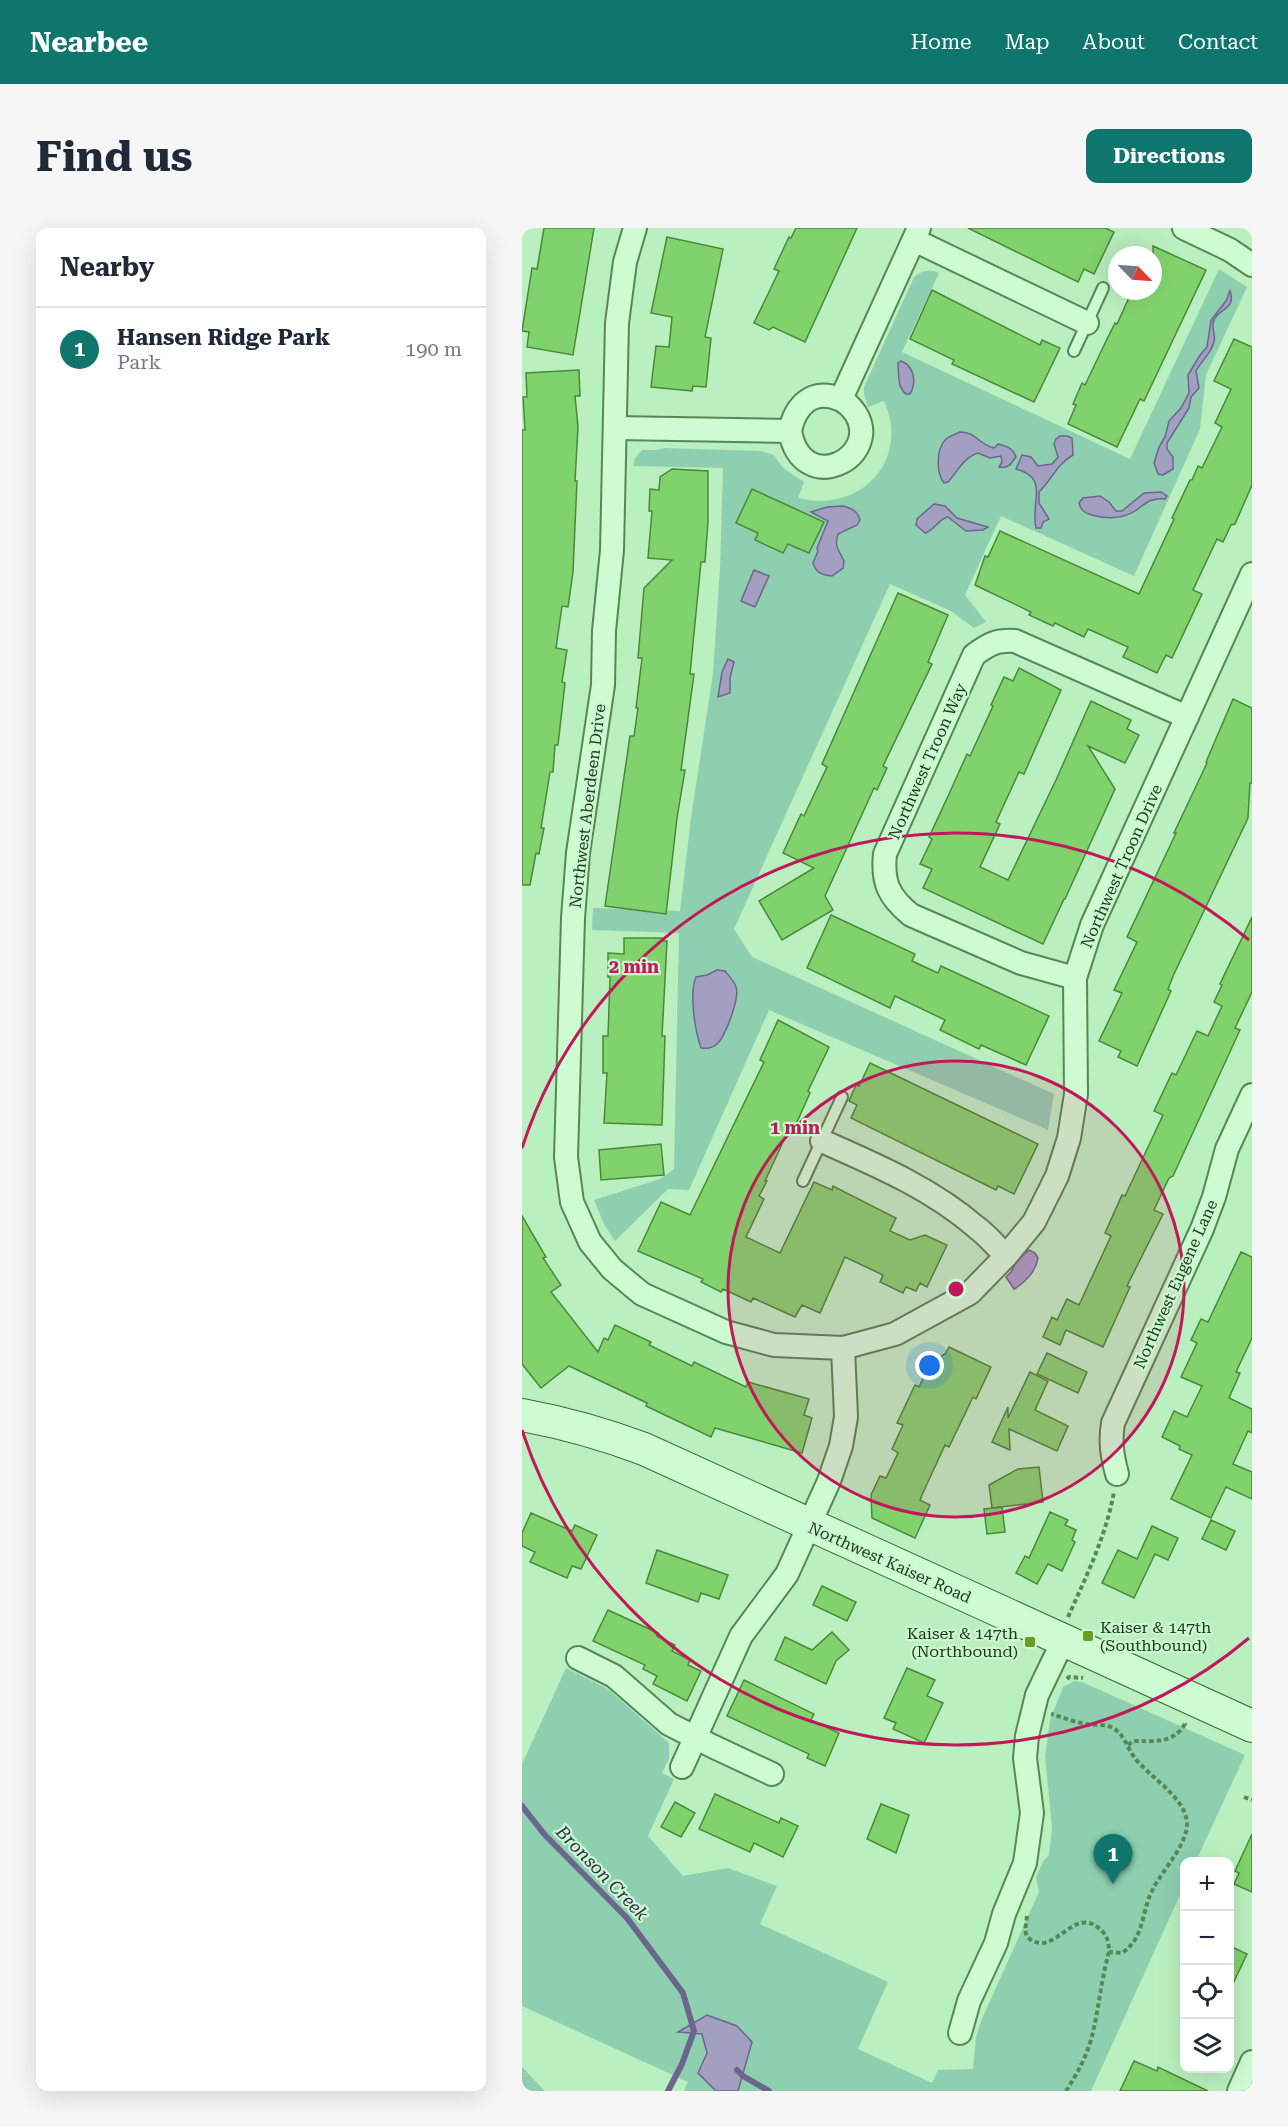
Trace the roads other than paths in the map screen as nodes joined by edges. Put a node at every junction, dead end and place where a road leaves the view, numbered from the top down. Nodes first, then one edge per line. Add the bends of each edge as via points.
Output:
1 (636, 228) edge
2 (1184, 228) edge
3 (916, 234) edge
4 (1252, 265) edge
5 (1103, 288) dead end
6 (1087, 323) junction
7 (1074, 351) dead end
8 (841, 399) junction
9 (616, 428) junction
10 (790, 431) junction
11 (1252, 574) edge
12 (1187, 717) junction
13 (1074, 978) junction
14 (1252, 1095) edge
15 (842, 1097) dead end
16 (822, 1141) junction
17 (803, 1181) dead end
18 (1006, 1256) junction
19 (843, 1348) junction
20 (522, 1415) edge
21 (1117, 1474) road end
22 (809, 1526) junction
23 (1060, 1640) junction
24 (578, 1658) dead end
25 (1252, 1726) edge
26 (696, 1737) junction
27 (682, 1767) dead end
28 (772, 1774) dead end
29 (960, 2033) dead end
30 (1252, 2062) edge
31 (1239, 2091) edge

1 - 9 street, Northwest Aberdeen Drive via 625,262 617,323
2 - 4 street via 1230,249
3 - 6 street
3 - 8 street
5 - 6 lane
6 - 7 lane
8 - 10 street via 813,398 801,405
8 - 10 street via 852,407 861,432 850,457 839,464 826,467 800,457 792,445
9 - 10 street
9 - 19 street, Northwest Aberdeen Drive via 603,685 578,853 573,918 566,1157 572,1202 590,1242 612,1269 642,1294 726,1332 774,1345
11 - 12 street, Northwest Troon Drive
12 - 13 street, Northwest Troon Drive via 1092,925
12 - 13 street, Northwest Troon Way via 1015,641 987,645 974,655 885,854 883,873 889,890 911,915 1021,963
13 - 18 street, Northwest Troon Drive via 1076,1094 1069,1138 1057,1176 1034,1222
14 - 21 street, Northwest Eugene Lane via 1227,1149 1202,1229 1113,1423 1110,1440
15 - 16 lane
16 - 17 lane
16 - 18 street via 925,1191 978,1228
18 - 19 street, Northwest Troon Drive via 970,1293 934,1314 895,1334
19 - 22 street via 846,1417 841,1446
20 - 22 main road, Northwest Kaiser Road via 604,1434 644,1449
22 - 23 main road, Northwest Kaiser Road
22 - 26 street via 788,1574 741,1636
23 - 25 main road, Northwest Kaiser Road
23 - 29 street via 1037,1695 1027,1736 1025,1758 1032,1813 1025,1863 996,1943 969,2001
24 - 26 street via 614,1676 664,1720
26 - 27 street
26 - 28 street
30 - 31 street

